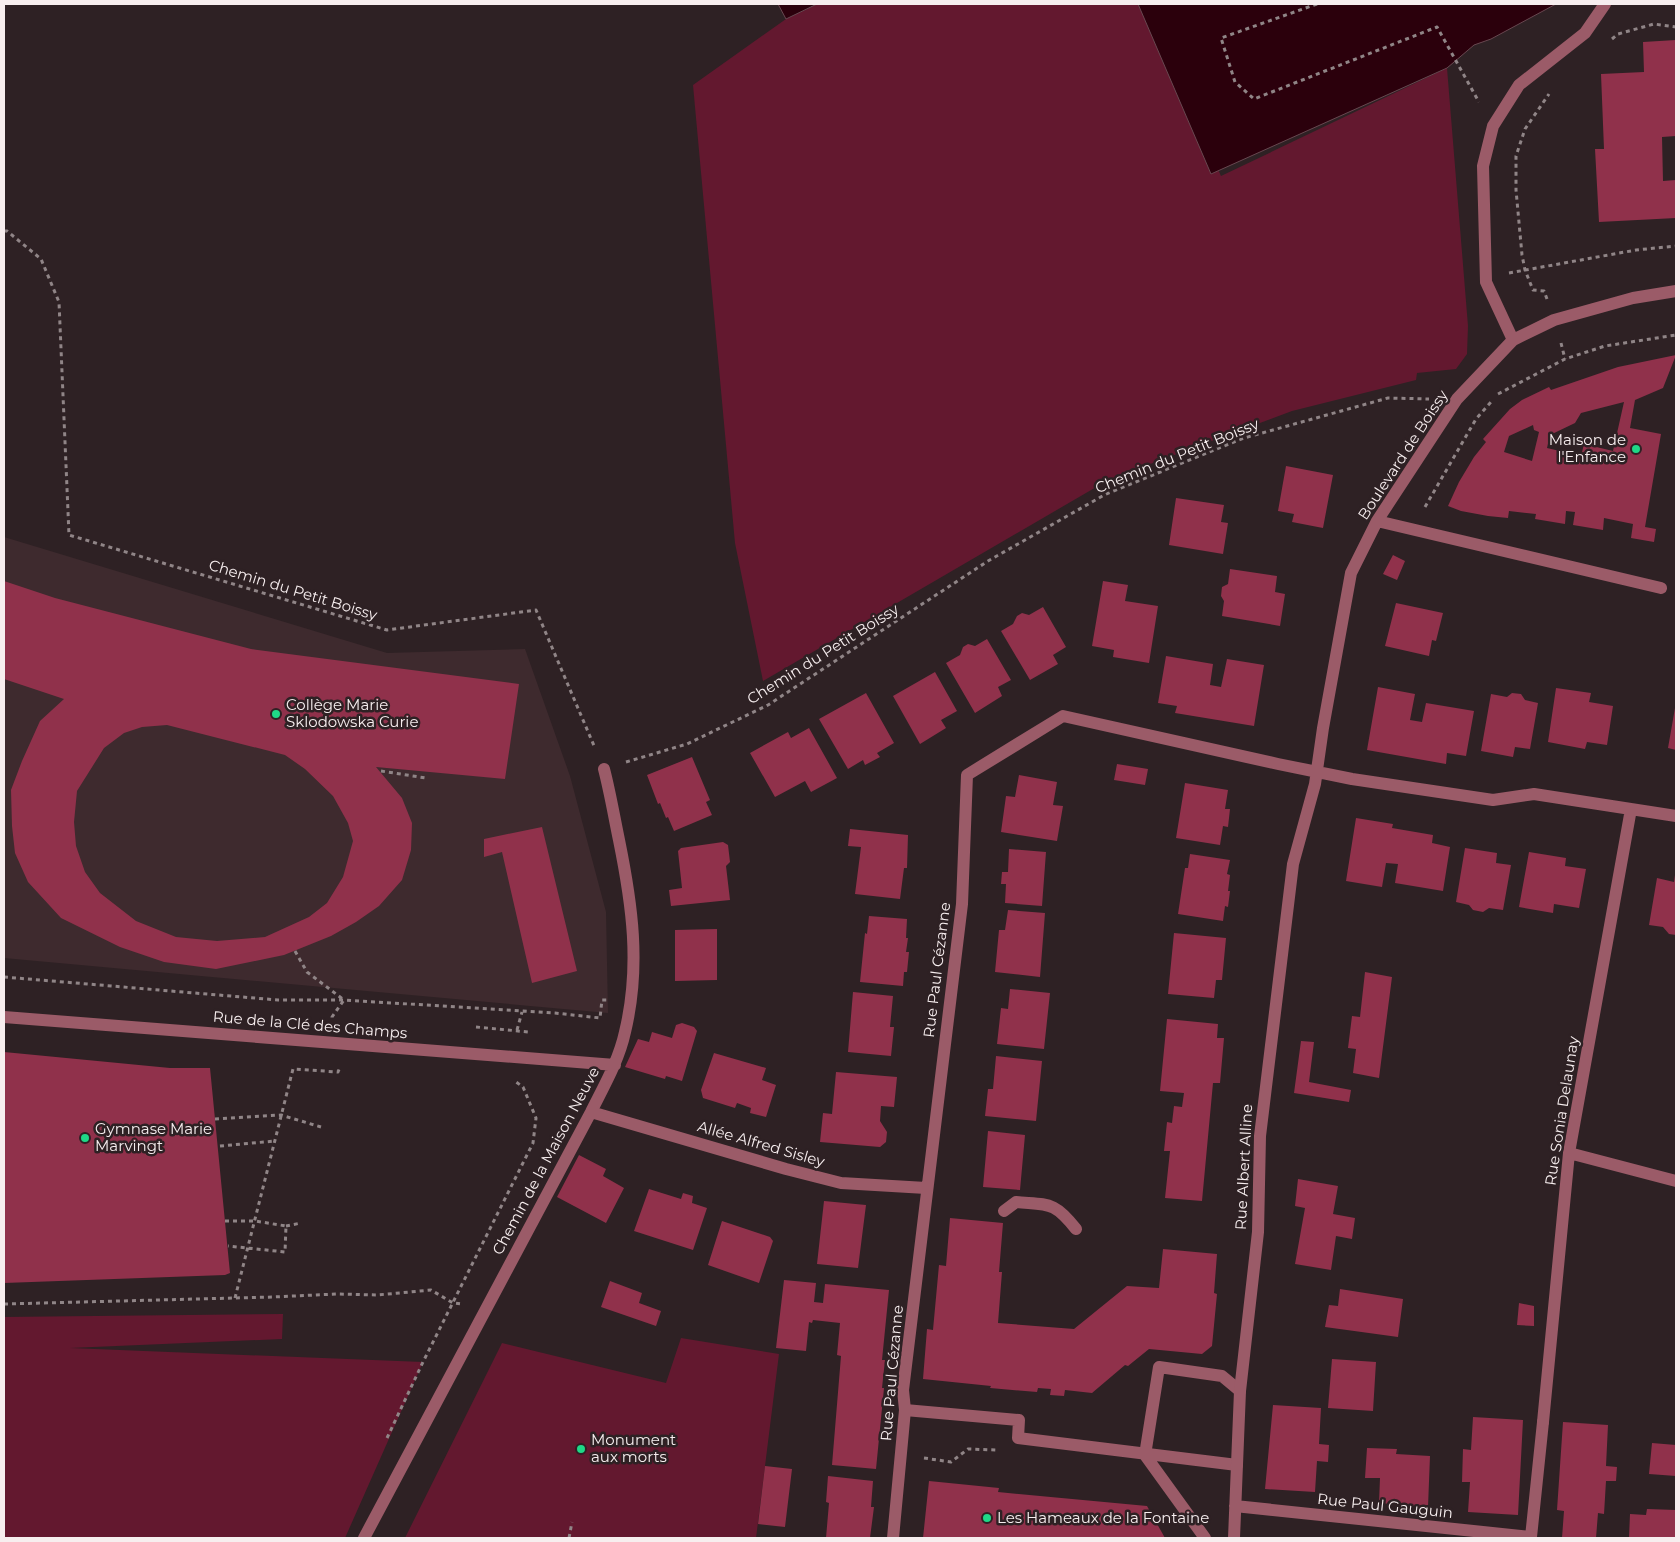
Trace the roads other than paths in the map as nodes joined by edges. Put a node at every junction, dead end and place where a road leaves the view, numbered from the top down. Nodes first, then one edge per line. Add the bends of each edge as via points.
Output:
1 (1605, 4) edge
2 (1676, 291) edge
3 (1514, 340) junction
4 (1378, 521) junction
5 (1661, 588) dead end
6 (604, 769) road end
7 (1317, 772) junction
8 (1631, 809) junction
9 (1676, 816) edge
10 (4, 1017) edge
11 (615, 1065) junction
12 (591, 1112) junction
13 (1569, 1153) junction
14 (1676, 1181) edge
15 (926, 1188) junction
16 (1004, 1211) dead end
17 (1076, 1229) dead end
18 (1240, 1390) junction
19 (905, 1410) junction
20 (1145, 1455) junction
21 (1236, 1465) junction
22 (1234, 1506) junction
23 (364, 1538) edge
24 (893, 1538) edge
25 (1205, 1538) edge
26 (1234, 1538) edge
27 (1531, 1538) edge

1 - 3 street via 1585,34 1519,85 1493,126 1483,166 1486,282
2 - 3 street, Boulevard de Boissy via 1633,298 1554,320
3 - 4 street, Boulevard de Boissy via 1457,399
4 - 5 street
4 - 7 street, Boulevard de Boissy via 1351,573
6 - 11 street, Chemin de la Maison Neuve via 625,869 634,941 626,1031
7 - 8 street via 1493,800 1534,794
7 - 15 street, Rue Paul Cézanne via 1063,716 968,775 962,904
7 - 18 street, Rue Albert Alline via 1292,874 1260,1136 1258,1232
8 - 9 street
8 - 13 street, Rue Sonia Delaunay
10 - 11 street, Rue de la Clé des Champs
11 - 12 street, Chemin de la Maison Neuve
12 - 15 street, Allée Alfred Sisley via 842,1183
12 - 23 street, Chemin de la Maison Neuve
13 - 14 street
13 - 27 street, Rue Sonia Delaunay
15 - 19 street, Rue Paul Cézanne via 904,1390
16 - 17 street via 1016,1202 1054,1206
18 - 20 street via 1222,1376 1159,1368
18 - 21 street, Rue Albert Alline
19 - 20 street via 1019,1420 1018,1438
19 - 24 street, Rue Paul Cézanne
20 - 21 street
20 - 25 street
21 - 22 street, Rue Albert Alline
22 - 26 street, Rue Albert Alline
22 - 27 street, Rue Paul Gauguin

